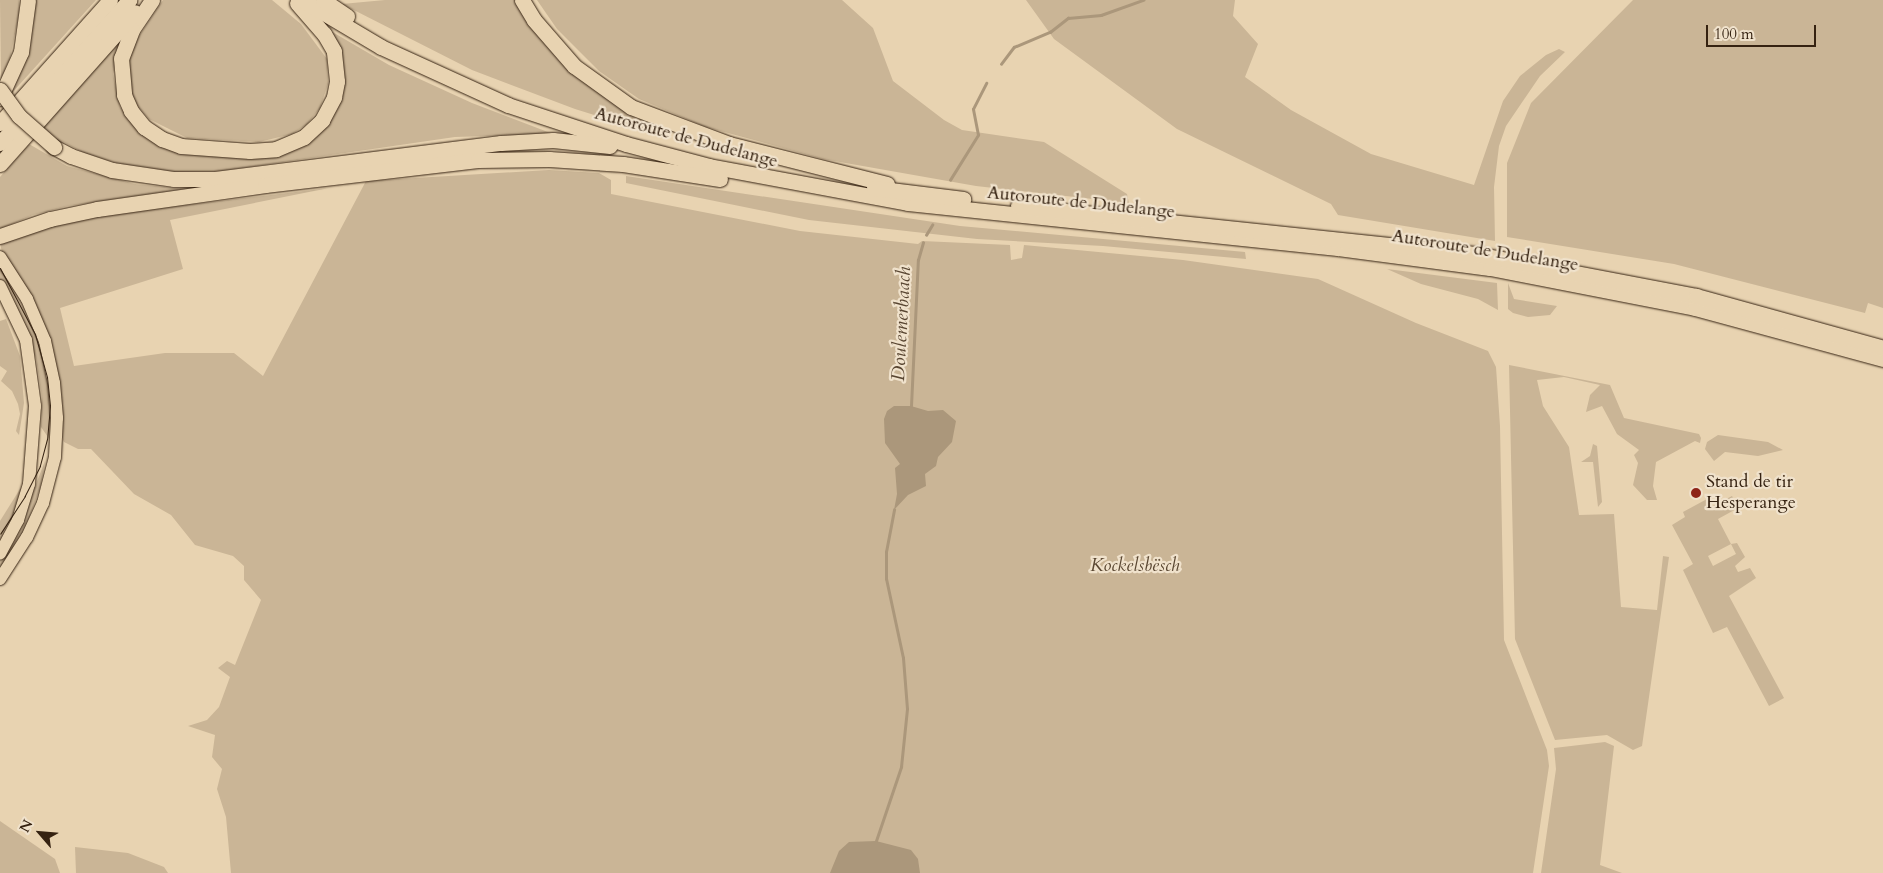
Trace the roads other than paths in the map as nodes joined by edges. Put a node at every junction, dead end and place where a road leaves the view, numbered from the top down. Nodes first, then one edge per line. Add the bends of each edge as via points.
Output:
1 (28, 0) edge
2 (110, 0) edge
3 (129, 0) edge
4 (146, 0) edge
5 (152, 0) edge
6 (294, 0) edge
7 (302, 0) edge
8 (324, 0) edge
9 (522, 0) edge
10 (0, 90) edge
11 (0, 98) edge
12 (0, 123) edge
13 (0, 143) edge
14 (0, 164) edge
15 (709, 166) junction
16 (797, 185) junction
17 (900, 191) junction
18 (0, 236) edge
19 (0, 257) edge
20 (0, 286) edge
21 (1883, 348) edge
22 (1883, 359) edge
23 (0, 554) edge
24 (0, 579) edge

1 - 11 highway via 21,52
2 - 12 highway
3 - 13 highway
4 - 14 highway
5 - 6 highway via 132,30 122,58 124,95 131,111 144,127 181,146 258,150 276,149 304,137 322,120 336,90 336,60 330,41
7 - 15 highway, Autoroute de Dudelange via 381,47 508,105 626,144
8 - 17 highway, Autoroute de Dudelange via 360,24 428,60 546,110 712,157
9 - 17 highway via 534,20 574,66 631,108 701,135 804,164 879,180
10 - 15 highway, bridge via 19,116 54,147 71,156 112,170 174,179 215,178 436,150 554,140 596,144
15 - 16 highway, Autoroute de Dudelange
16 - 18 highway via 773,189 623,164 549,159 478,160 265,184 97,209 50,219
16 - 22 highway, Autoroute de Dudelange via 978,212 1338,248 1490,268 1695,308
17 - 21 highway, Autoroute de Dudelange via 1481,255 1687,294
19 - 24 main road via 27,299 45,341 57,418 55,457 43,503 27,537
20 - 23 main road via 26,340 35,400 29,484 18,520

